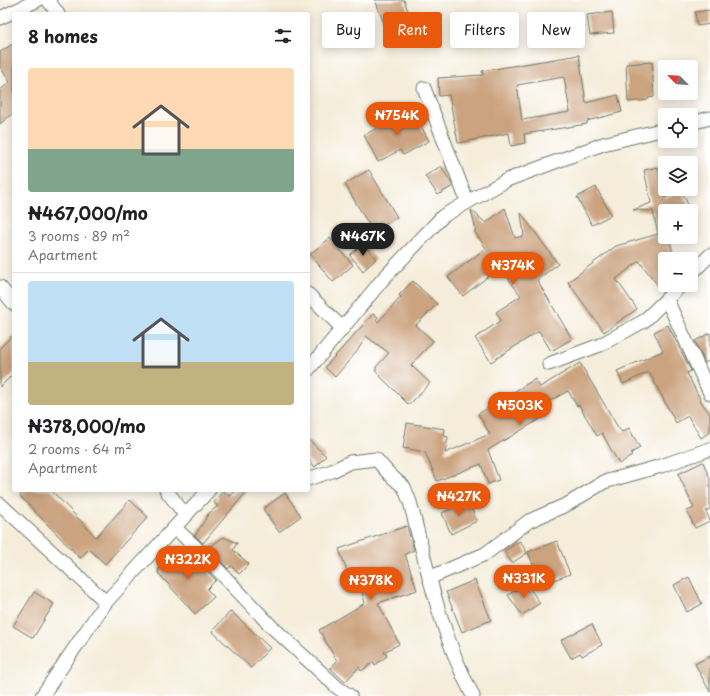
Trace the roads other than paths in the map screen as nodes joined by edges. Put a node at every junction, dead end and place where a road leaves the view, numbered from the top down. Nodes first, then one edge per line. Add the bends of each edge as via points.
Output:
1 (38, 0) edge
2 (48, 0) edge
3 (12, 12) edge
4 (13, 12) edge
5 (57, 12) edge
6 (0, 18) edge
7 (424, 88) dead end
8 (710, 118) edge
9 (698, 121) edge
10 (658, 131) edge
11 (467, 201) junction
12 (710, 255) edge
13 (698, 267) edge
14 (0, 287) edge
15 (674, 292) edge
16 (310, 296) edge
17 (667, 300) junction
18 (12, 302) edge
19 (342, 328) junction
20 (549, 364) dead end
21 (310, 368) edge
22 (710, 393) edge
23 (710, 449) edge
24 (310, 478) edge
25 (168, 492) edge
26 (207, 492) edge
27 (0, 504) edge
28 (186, 516) junction
29 (175, 528) junction
30 (429, 578) junction
31 (106, 602) junction
32 (42, 696) edge
33 (350, 696) edge
34 (474, 696) edge

1 - 4 street
2 - 5 street
3 - 6 street
7 - 11 street
8 - 9 street
10 - 11 street via 603,144 507,180
11 - 19 street via 443,216
12 - 13 street
14 - 18 street
15 - 17 street
16 - 19 street
17 - 20 street via 644,321 600,345
17 - 22 street
19 - 21 street
23 - 30 street via 604,482 568,504 529,521 485,554
24 - 30 street via 350,462 376,459 404,486
25 - 28 street
26 - 28 street
27 - 31 street
28 - 29 street
29 - 31 street
29 - 33 street via 271,626
30 - 34 street via 459,670
31 - 32 street

